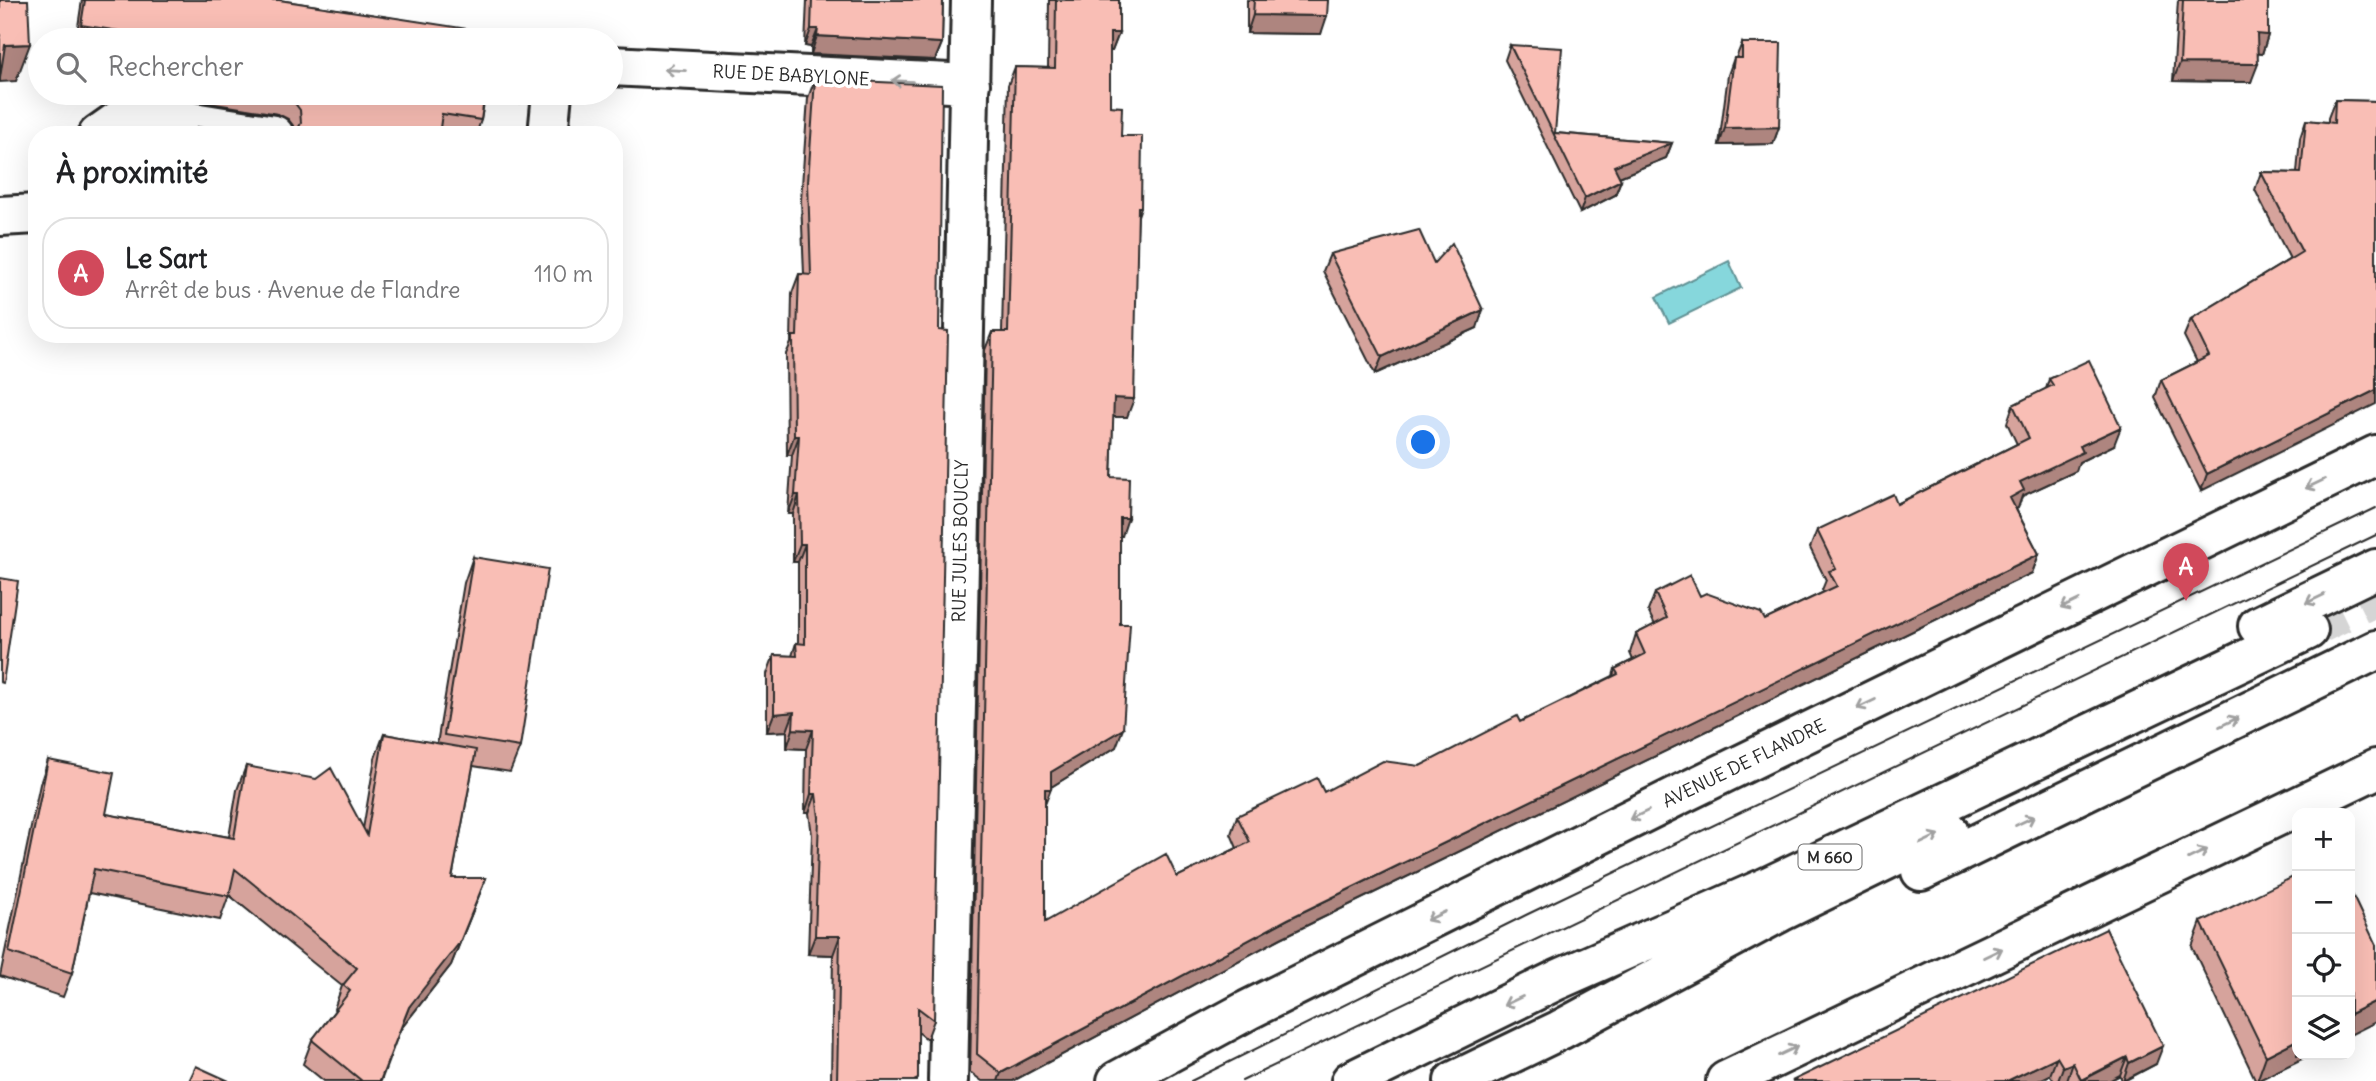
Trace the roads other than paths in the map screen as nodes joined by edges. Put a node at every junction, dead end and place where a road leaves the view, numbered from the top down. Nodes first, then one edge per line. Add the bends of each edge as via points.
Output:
1 (971, 0) edge
2 (623, 67) edge
3 (970, 84) junction
4 (551, 105) edge
5 (110, 126) edge
6 (218, 126) edge
7 (549, 126) edge
8 (28, 214) edge
9 (0, 216) edge
10 (2376, 455) edge
11 (2376, 569) edge
12 (2376, 650) edge
13 (2376, 769) edge
14 (1556, 980) junction
15 (1560, 1030) junction
16 (948, 1081) edge
17 (1117, 1081) edge
18 (1350, 1081) edge
19 (1454, 1081) edge
20 (1726, 1081) edge

1 - 3 street, RUE JULES BOUCLY
3 -> 2 street, RUE DE BABYLONE
3 - 16 street, RUE JULES BOUCLY
4 - 7 street
5 - 6 street via 125,116 143,114
8 - 9 street
10 -> 17 street, AVENUE DE FLANDRE via 1669,800 1248,1010
11 -> 14 street, M 660 via 1783,858
15 -> 12 street, M 660 via 1933,866
20 -> 13 street
15 -> 14 street, M 660 via 1780,912 2311,641
14 -> 18 street, M 660
15 - 19 street, M 660

